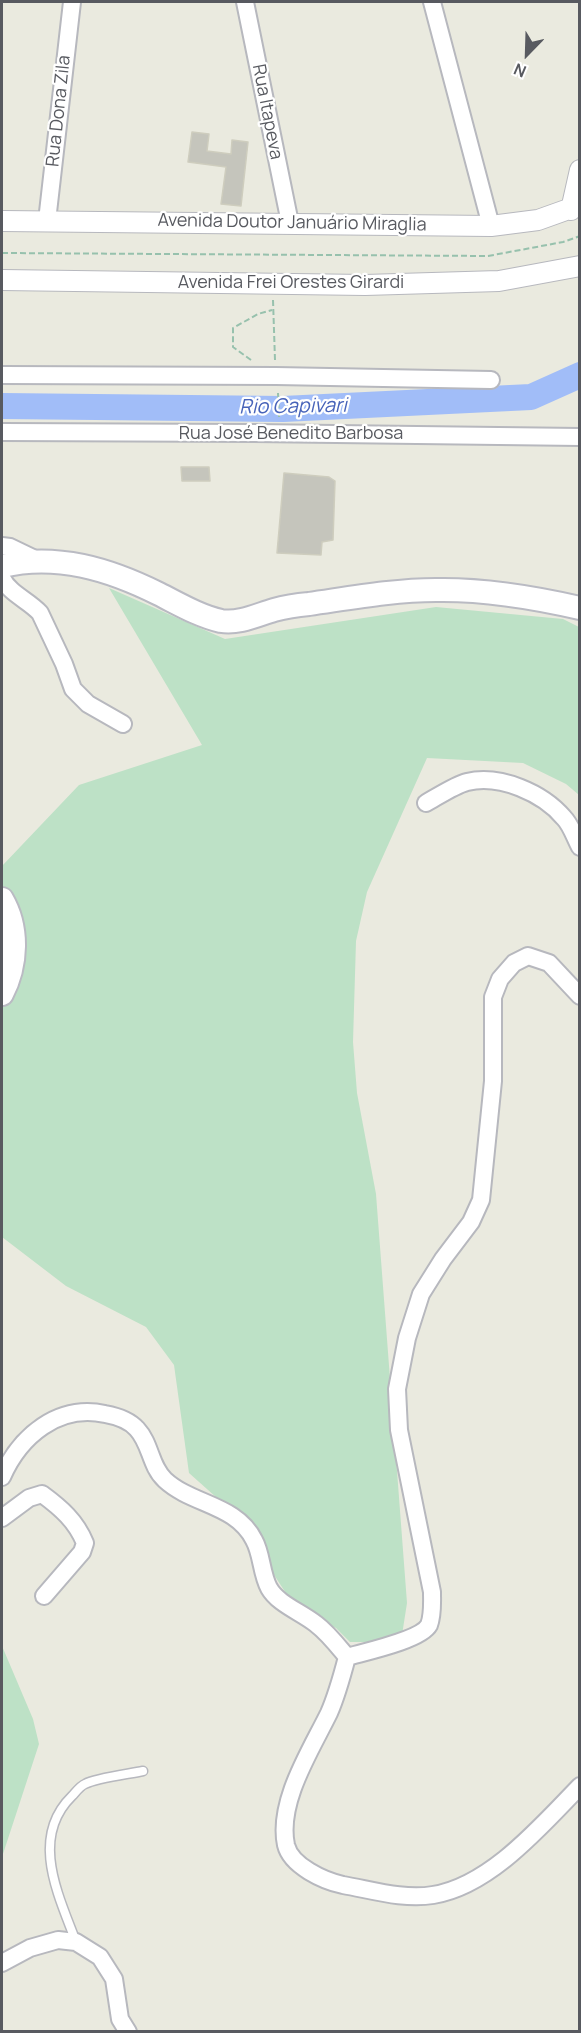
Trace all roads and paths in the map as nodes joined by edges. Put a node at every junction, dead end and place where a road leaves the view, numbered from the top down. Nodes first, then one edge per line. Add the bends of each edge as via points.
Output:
1 (72, 2) edge
2 (245, 2) edge
3 (432, 2) edge
4 (579, 170) edge
5 (575, 208) edge
6 (2, 221) edge
7 (47, 221) junction
8 (290, 223) junction
9 (491, 226) junction
10 (579, 236) edge
11 (2, 253) edge
12 (579, 266) edge
13 (2, 280) edge
14 (273, 284) junction
15 (274, 310) junction
16 (2, 375) edge
17 (277, 378) junction
18 (491, 380) dead end
19 (279, 420) dead end
20 (2, 432) edge
21 (579, 437) edge
22 (2, 546) edge
23 (37, 560) junction
24 (2, 566) edge
25 (2, 578) edge
26 (579, 608) edge
27 (123, 724) dead end
28 (426, 803) dead end
29 (579, 847) edge
30 (2, 899) edge
31 (2, 994) edge
32 (579, 996) edge
33 (2, 1477) edge
34 (2, 1518) edge
35 (44, 1596) dead end
36 (347, 1657) junction
37 (143, 1771) dead end
38 (579, 1786) edge
39 (76, 1942) junction
40 (2, 1964) edge
41 (128, 2031) edge

1 - 7 street, Rua Dona Zila
2 - 8 street, Rua Itapeva
3 - 9 street
4 - 5 street
5 - 9 street, Avenida Doutor Januário Miraglia via 538,220
6 - 7 street, Avenida Doutor Januário Miraglia
7 - 8 street, Avenida Doutor Januário Miraglia
8 - 9 street, Avenida Doutor Januário Miraglia
10 - 11 path via 488,256
12 - 14 street, Avenida Frei Orestes Girardi via 499,280
13 - 14 street, Avenida Frei Orestes Girardi
14 - 15 path
15 - 17 path
15 - 17 path via 233,328 233,348
16 - 17 street
17 - 18 street
17 - 19 path
20 - 21 street, Rua José Benedito Barbosa
22 - 23 street
23 - 24 main road
23 - 26 main road via 103,570 223,621 239,621 301,605 434,590 484,591
25 - 27 street via 12,592 40,613 73,689 88,704
28 - 29 street via 467,782 496,781 522,788 543,799 565,819
30 - 31 main road via 15,933 14,956
32 - 36 street via 549,963 528,956 514,963 500,979 493,997 493,1081 481,1200 471,1222 421,1294 406,1338 397,1389 399,1430 432,1593 432,1616 423,1632
33 - 36 street via 18,1448 41,1427 68,1413 94,1411 114,1415 136,1427 148,1442 154,1465 173,1487 242,1522 255,1540 269,1588 331,1637
34 - 35 street via 29,1498 42,1494 63,1510 80,1531 85,1544 82,1552
36 - 38 street via 340,1686 291,1792 286,1847 301,1866 332,1883 405,1896 432,1896 463,1888 497,1866
37 - 39 lane via 84,1784 62,1806 51,1836 49,1863
39 - 40 street via 58,1940 30,1948
39 - 41 street via 100,1958 114,1979 120,2019

